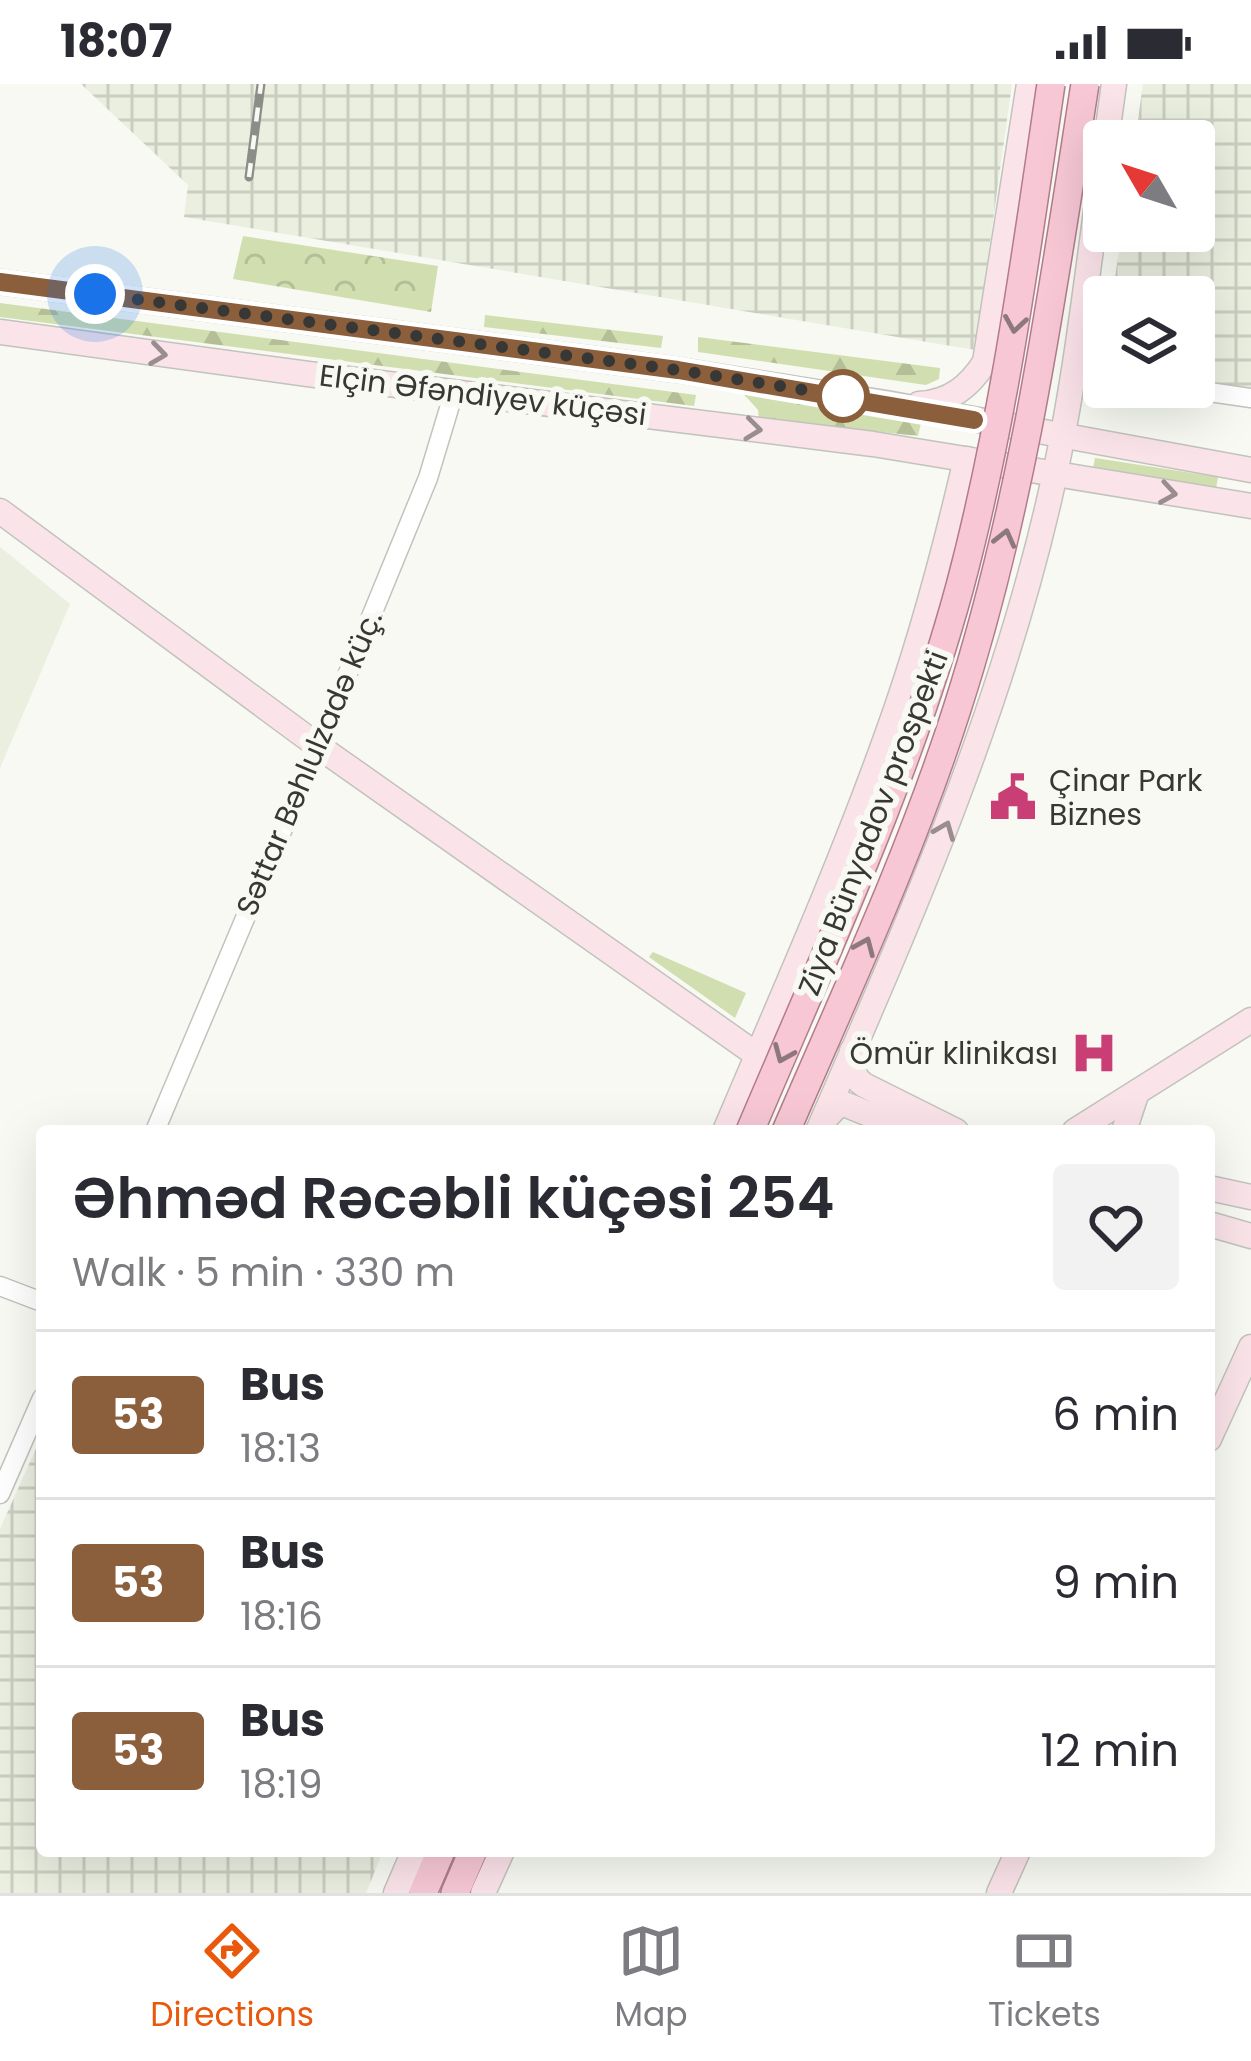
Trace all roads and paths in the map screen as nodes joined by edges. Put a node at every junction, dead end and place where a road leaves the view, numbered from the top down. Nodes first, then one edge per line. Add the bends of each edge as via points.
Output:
1 (1029, 84) edge
2 (1052, 84) edge
3 (1084, 84) edge
4 (1114, 84) edge
5 (1109, 120) edge
6 (1007, 237) junction
7 (1087, 252) edge
8 (1090, 252) edge
9 (0, 282) edge
10 (0, 332) edge
11 (678, 370) junction
12 (1072, 370) junction
13 (1083, 372) edge
14 (454, 392) junction
15 (1215, 393) edge
16 (1251, 398) edge
17 (886, 403) junction
18 (688, 420) junction
19 (1061, 436) junction
20 (966, 458) junction
21 (1239, 468) edge
22 (1055, 474) junction
23 (1222, 502) junction
24 (1251, 506) edge
25 (0, 511) edge
26 (915, 648) junction
27 (1006, 658) junction
28 (318, 746) junction
29 (1251, 1020) edge
30 (852, 1049) junction
31 (757, 1055) junction
32 (1137, 1093) junction
33 (158, 1125) edge
34 (727, 1125) edge
35 (753, 1125) edge
36 (789, 1125) edge
37 (821, 1125) edge
38 (822, 1125) edge
39 (896, 1125) edge
40 (943, 1125) edge
41 (1085, 1125) edge
42 (1126, 1125) edge
43 (1215, 1188) edge
44 (1251, 1197) edge
45 (1215, 1226) edge
46 (1251, 1236) edge
47 (0, 1286) edge
48 (36, 1300) edge
49 (1251, 1347) edge
50 (36, 1412) edge
51 (1215, 1426) edge
52 (0, 1494) edge
53 (488, 1857) edge
54 (1015, 1857) edge
55 (444, 1876) edge
56 (396, 1893) edge
57 (999, 1893) edge

1 - 6 main road
2 -> 35 main road, Ziya Bünyadov prospekti, bridge via 1009,369 959,588 872,844
36 -> 3 main road, Ziya Bünyadov prospekti, bridge via 927,794 990,598 1040,374
4 - 5 main road
6 - 7 main road via 1017,273 1046,288 1070,280
6 - 17 main road via 985,362 971,382 930,404
8 - 12 main road
9 - 11 main road, Elçin Əfəndiyev küçəsi
10 -> 14 main road, Elçin Əfəndiyev küçəsi
11 - 17 main road, Elçin Əfəndiyev küçəsi
11 - 18 main road via 702,378 715,395 705,416
12 - 13 street
12 - 19 main road
14 - 18 main road, Elçin Əfəndiyev küçəsi
14 - 28 street, Səttar Bəhlulzadə küç. via 428,478
15 - 16 street
17 - 19 main road, Elçin Əfəndiyev küçəsi
18 -> 20 main road, Elçin Əfəndiyev küçəsi
19 - 21 main road, Elçin Əfəndiyev küçəsi
19 - 22 main road
20 - 22 main road, Elçin Əfəndiyev küçəsi
20 - 26 main road, Ziya Bünyadov prospekti
21 - 23 main road
22 -> 23 main road, Elçin Əfəndiyev küçəsi
22 - 27 main road
23 - 24 main road, Elçin Əfəndiyev küçəsi
25 - 28 main road
26 - 27 main road via 938,613 973,602 1001,622
26 - 31 main road, Ziya Bünyadov prospekti via 854,823
30 -> 27 main road via 955,804
28 - 31 main road
28 - 33 street, Səttar Bəhlulzadə küç.
29 - 32 main road
30 - 37 main road
30 - 40 main road via 856,1079
31 - 34 main road, Ziya Bünyadov prospekti
32 - 41 main road
32 - 42 main road
38 - 39 main road via 844,1104
43 - 44 main road
45 - 46 main road
47 - 48 street
49 - 51 main road
50 - 52 street
53 - 55 main road
54 - 57 main road
55 - 56 main road

